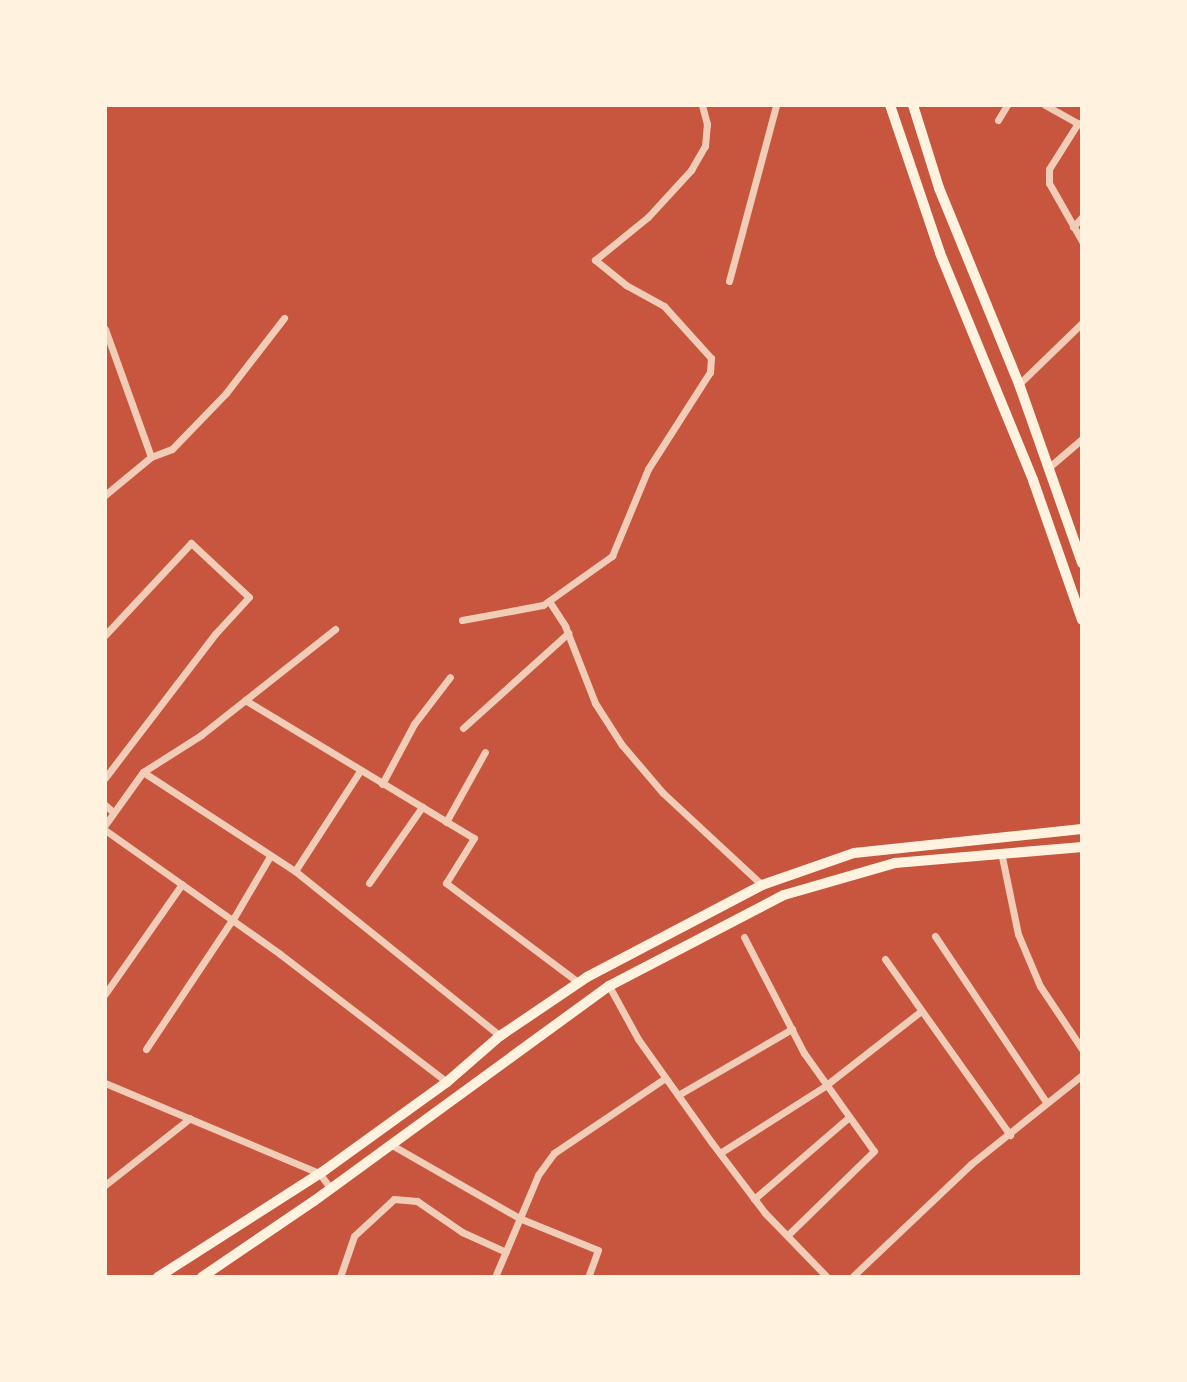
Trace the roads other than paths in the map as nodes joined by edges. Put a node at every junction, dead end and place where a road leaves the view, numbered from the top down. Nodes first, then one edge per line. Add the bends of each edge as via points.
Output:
1 (702, 105) edge
2 (776, 105) edge
3 (890, 105) edge
4 (913, 105) edge
5 (1007, 105) edge
6 (1045, 105) edge
7 (998, 120) dead end
8 (1080, 124) edge
9 (1082, 217) edge
10 (1073, 228) junction
11 (1082, 241) edge
12 (729, 281) dead end
13 (284, 318) dead end
14 (1082, 323) edge
15 (995, 328) junction
16 (105, 329) edge
17 (977, 337) junction
18 (1019, 384) junction
19 (1082, 439) edge
20 (151, 457) junction
21 (1048, 469) junction
22 (105, 495) edge
23 (1082, 563) edge
24 (550, 601) junction
25 (462, 620) dead end
26 (1082, 620) edge
27 (335, 629) dead end
28 (568, 632) junction
29 (105, 635) edge
30 (450, 677) dead end
31 (245, 700) junction
32 (463, 728) dead end
33 (485, 752) dead end
34 (360, 771) junction
35 (143, 772) junction
36 (105, 778) edge
37 (382, 784) junction
38 (105, 805) edge
39 (422, 807) junction
40 (113, 812) junction
41 (446, 822) junction
42 (105, 827) edge
43 (1082, 829) edge
44 (1082, 847) edge
45 (1001, 852) junction
46 (269, 858) junction
47 (295, 871) junction
48 (369, 883) dead end
49 (182, 884) junction
50 (762, 886) junction
51 (232, 921) junction
52 (935, 936) dead end
53 (744, 937) dead end
54 (885, 959) dead end
55 (579, 983) junction
56 (609, 986) junction
57 (105, 994) edge
58 (921, 1011) junction
59 (792, 1029) junction
60 (500, 1036) junction
61 (146, 1049) dead end
62 (1082, 1049) edge
63 (1082, 1075) edge
64 (666, 1078) junction
65 (447, 1082) junction
66 (105, 1083) edge
67 (825, 1086) junction
68 (678, 1095) junction
69 (1046, 1102) junction
70 (849, 1117) junction
71 (190, 1118) junction
72 (1010, 1135) junction
73 (390, 1144) junction
74 (720, 1153) junction
75 (319, 1172) junction
76 (105, 1185) edge
77 (331, 1189) junction
78 (754, 1199) junction
79 (519, 1218) junction
80 (789, 1234) junction
81 (506, 1252) junction
82 (158, 1277) edge
83 (202, 1277) edge
84 (340, 1277) edge
85 (495, 1277) edge
86 (588, 1277) edge
87 (827, 1277) edge
88 (852, 1277) edge

1 - 24 street via 707,124 705,146 685,179 595,260 626,285 664,306 711,358 710,372 648,469 612,556
2 - 12 street
3 - 17 main road via 940,253
4 - 15 main road via 939,188
5 - 7 street
6 - 8 street
8 - 10 street via 1049,169 1049,183
9 - 10 street
10 - 11 street
13 - 20 street via 172,449
14 - 18 street
15 - 17 main road
15 - 18 main road
16 - 20 street
17 - 26 main road
18 - 21 main road
19 - 21 street
20 - 22 street
21 - 23 main road
24 - 25 street
24 - 28 street
27 - 31 street
28 - 32 street
28 - 50 street via 595,703 622,746 663,793
29 - 36 street via 191,543 249,597 215,634
30 - 37 street via 414,724
31 - 34 street
31 - 35 street
33 - 41 street
34 - 37 street
34 - 47 street
35 - 40 street
35 - 46 street
37 - 39 street
38 - 40 street
39 - 41 street
39 - 48 street
40 - 42 street
41 - 55 street via 474,838 446,883
42 - 49 street
43 - 50 main road via 854,853
44 - 45 main road
45 - 56 main road via 895,863 784,895
45 - 62 street via 1018,934 1040,986
46 - 47 street
46 - 51 street
47 - 60 street
49 - 51 street
49 - 57 street
50 - 55 main road
51 - 61 street
51 - 65 street
52 - 69 street
53 - 59 street
54 - 58 street
55 - 60 main road
56 - 64 street
56 - 73 main road
58 - 67 street
58 - 72 street
59 - 67 street
59 - 68 street
60 - 65 main road
63 - 69 street
64 - 68 street
64 - 79 street via 554,1153 538,1175 531,1200
65 - 75 main road
66 - 71 street
67 - 70 street
67 - 74 street
68 - 74 street
69 - 72 street
70 - 78 street
70 - 80 street via 874,1151
71 - 75 street
71 - 76 street
72 - 88 street via 971,1164
73 - 77 main road
73 - 79 street
74 - 78 street
75 - 77 street
75 - 82 main road
77 - 83 main road
78 - 80 street
79 - 81 street
79 - 86 street via 598,1250
80 - 87 street
81 - 84 street via 462,1232 417,1201 394,1199 354,1236
81 - 85 street

